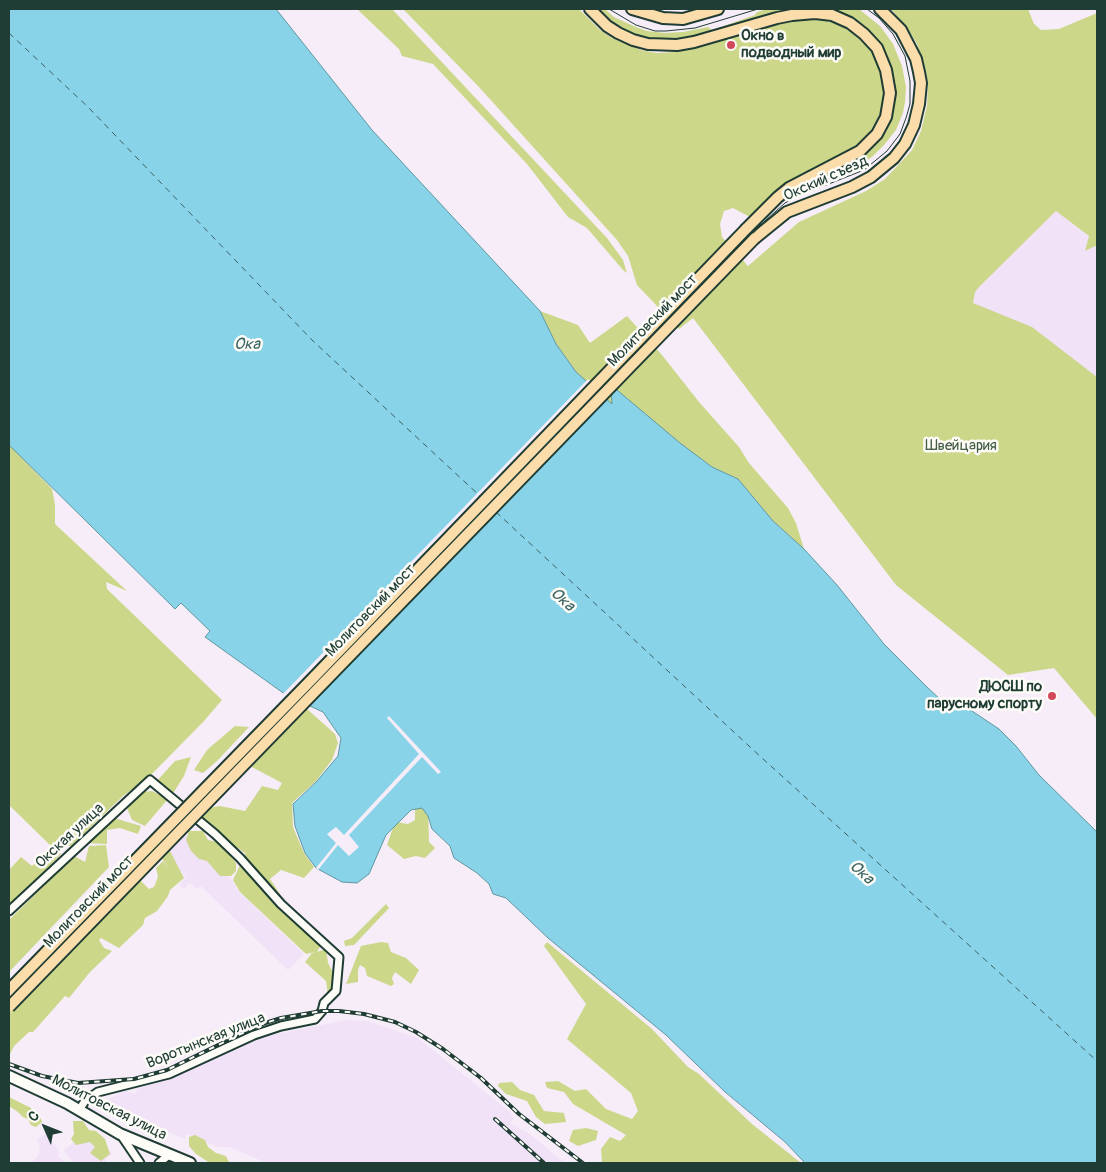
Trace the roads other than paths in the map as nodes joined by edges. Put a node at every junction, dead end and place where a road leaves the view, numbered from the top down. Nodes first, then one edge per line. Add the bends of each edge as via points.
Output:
1 (590, 9) edge
2 (632, 9) edge
3 (718, 9) edge
4 (880, 9) edge
5 (746, 229) joint
6 (755, 238) joint
7 (9, 911) edge
8 (9, 990) edge
9 (336, 991) joint
10 (9, 1006) edge
11 (11, 1078) edge
12 (79, 1110) junction
13 (120, 1134) junction
14 (169, 1155) junction
15 (140, 1163) edge
16 (158, 1163) edge
17 (190, 1163) edge

1 - 5 main road, Окский съезд via 618,33 648,44 678,45 777,18 815,13 850,23 876,48 886,70 890,92 886,117 877,134 860,151 790,188
2 - 3 main road via 663,18 682,19
4 - 6 main road, Окский съезд via 901,30 919,72 919,104 905,144 871,177 787,212
5 - 8 main road, Молитовский мост, bridge
6 - 10 main road, Молитовский мост, bridge
7 - 9 street, Окская улица via 150,780 215,834 281,904 339,957
9 - 12 street, Воротынская улица via 315,1019 254,1035 169,1074 98,1092
11 - 12 street, Молитовская улица
12 - 13 street, Молитовская улица
13 - 14 street, Молитовская улица
13 - 15 street
14 - 16 street
14 - 17 street, Молитовская улица

